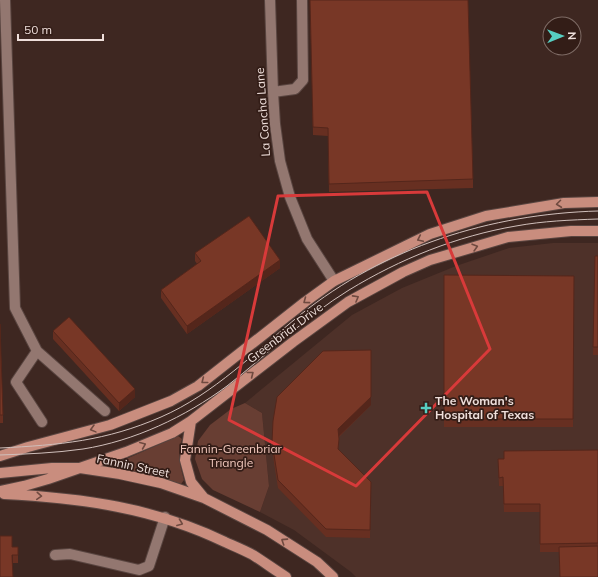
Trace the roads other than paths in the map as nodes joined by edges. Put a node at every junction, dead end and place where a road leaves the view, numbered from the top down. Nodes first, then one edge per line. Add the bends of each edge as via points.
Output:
1 (5, 0) edge
2 (270, 0) edge
3 (302, 0) edge
4 (273, 92) junction
5 (598, 202) edge
6 (598, 231) edge
7 (334, 281) junction
8 (37, 351) junction
9 (105, 412) dead end
10 (191, 421) junction
11 (42, 422) dead end
12 (0, 456) edge
13 (80, 468) junction
14 (0, 473) edge
15 (0, 491) edge
16 (0, 494) edge
17 (204, 498) junction
18 (165, 517) junction
19 (54, 555) dead end
20 (286, 577) edge
21 (332, 577) edge

1 - 8 street via 15,308
2 - 4 street, La Concha Lane
3 - 4 street via 303,80 295,89
4 - 7 street, La Concha Lane via 280,161 290,198 307,239
5 -> 7 main road, Greenbriar Drive via 564,204 486,216 430,234
10 -> 6 main road, Greenbriar Drive via 348,302 403,272 430,260 508,237
7 -> 12 main road, Greenbriar Drive via 198,386 171,401 110,425
8 - 9 street
8 - 11 street via 16,382
13 -> 10 main road, Greenbriar Drive via 139,447 172,433
10 - 17 main road via 184,460 191,482
13 - 14 main road, Fannin Street
13 - 15 main road, Greenbriar Drive
13 - 17 main road, Fannin Street via 120,474
16 -> 18 main road via 86,500
21 -> 17 main road, Fannin Street via 317,562 267,530
18 - 19 street via 150,566 139,570 70,554
18 -> 20 main road via 252,555

